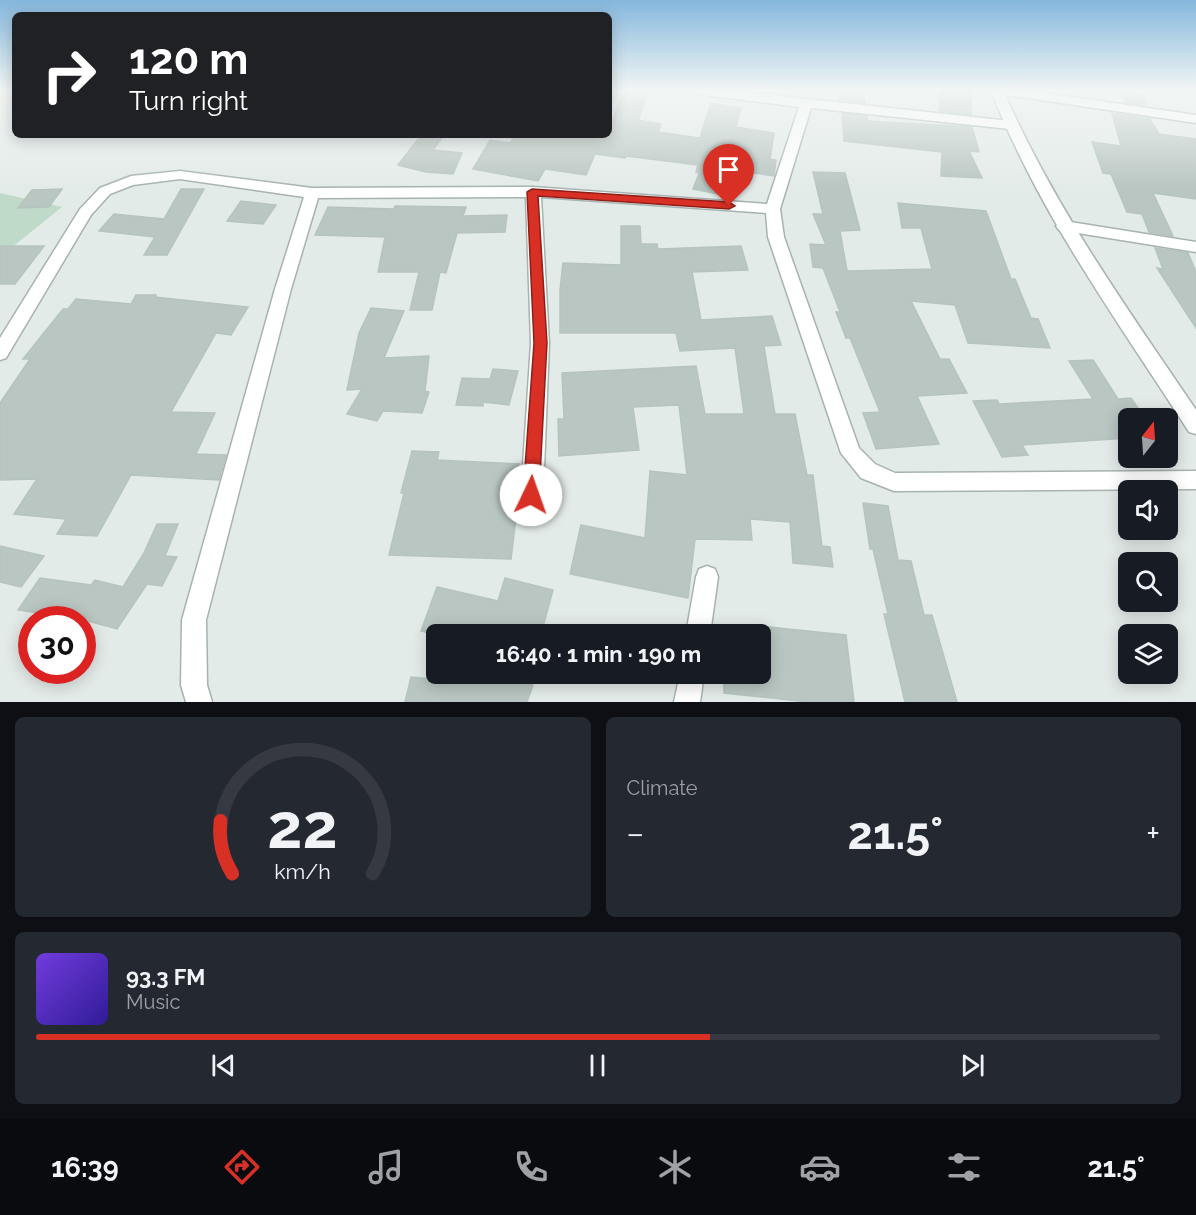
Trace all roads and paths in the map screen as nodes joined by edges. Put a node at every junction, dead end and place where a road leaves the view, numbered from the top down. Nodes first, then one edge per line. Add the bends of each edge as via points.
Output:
1 (800, 123) edge
2 (997, 123) edge
3 (1010, 124) joint
4 (532, 192) junction
5 (312, 194) junction
6 (773, 209) junction
7 (1064, 226) junction
8 (1196, 247) edge
9 (0, 353) edge
10 (1196, 426) edge
11 (1196, 480) edge
12 (531, 495) dead end
13 (707, 578) dead end
14 (700, 624) edge
15 (690, 684) edge
16 (199, 702) edge
17 (687, 702) edge

1 - 6 street
2 - 3 street
3 - 7 street
4 - 5 street
4 - 6 street
4 - 12 street via 540,343
5 - 9 street via 180,175 153,177 105,191 85,212
5 - 16 street via 194,620 194,685
6 - 11 street via 776,237 851,453 868,471 894,482
7 - 8 street
7 - 10 street
13 - 14 street
15 - 17 street

